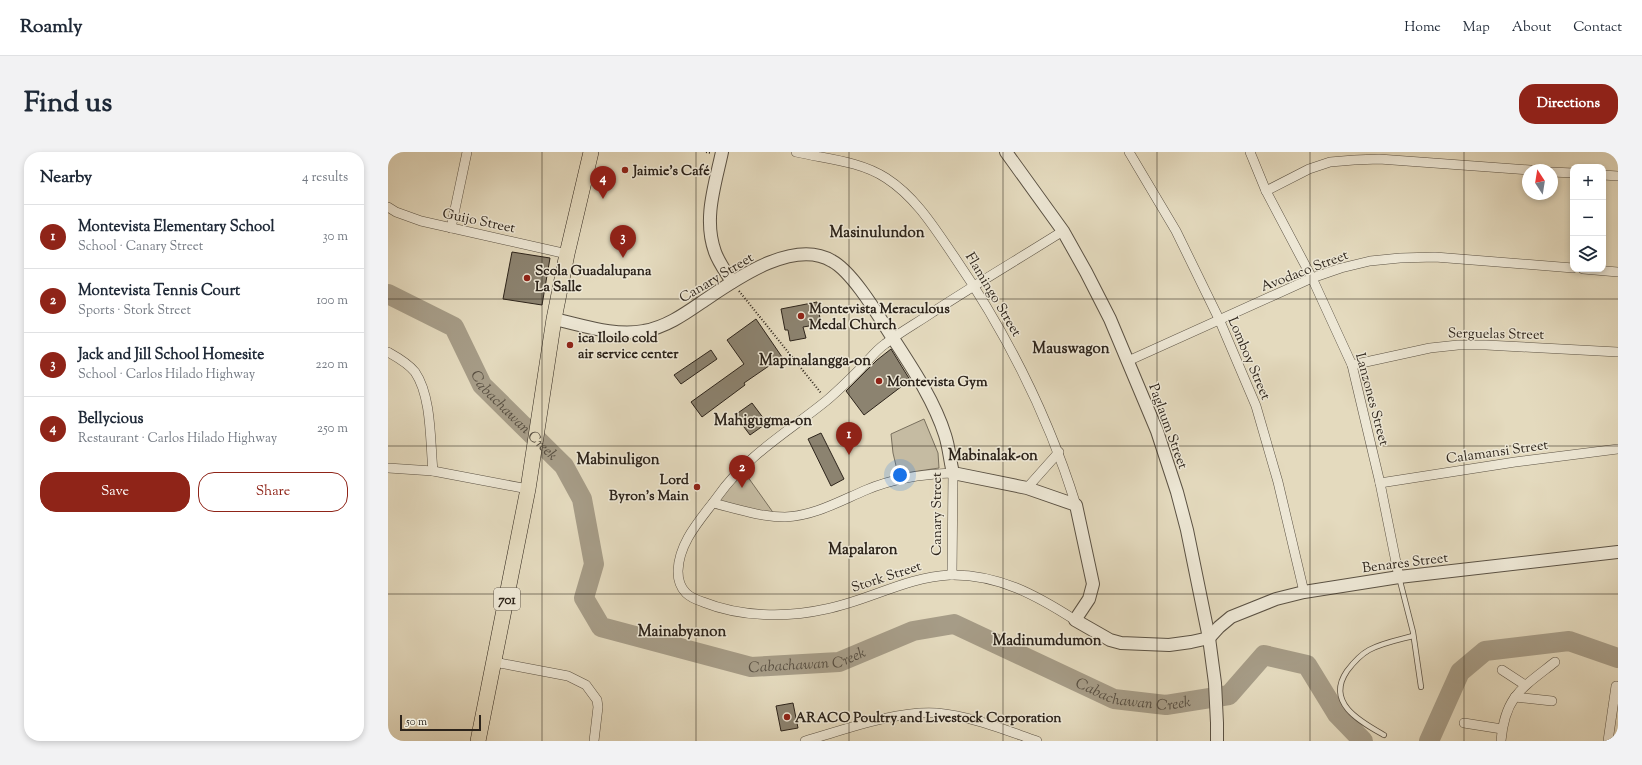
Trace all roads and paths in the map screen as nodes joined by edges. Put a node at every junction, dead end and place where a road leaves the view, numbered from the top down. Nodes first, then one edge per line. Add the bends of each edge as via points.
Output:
1 (467, 152) edge
2 (591, 152) edge
3 (722, 152) edge
4 (796, 152) edge
5 (1006, 152) edge
6 (1129, 152) edge
7 (1250, 152) edge
8 (1522, 169) edge
9 (1558, 172) edge
10 (1570, 173) edge
11 (1606, 175) edge
12 (1618, 176) edge
13 (1266, 191) junction
14 (388, 206) edge
15 (450, 228) junction
16 (1063, 230) junction
17 (567, 254) junction
18 (1570, 268) edge
19 (1606, 271) edge
20 (1618, 272) edge
21 (1312, 278) junction
22 (732, 282) junction
23 (974, 285) junction
24 (554, 319) junction
25 (1219, 319) junction
26 (893, 338) junction
27 (388, 352) edge
28 (1618, 352) edge
29 (1128, 361) junction
30 (1352, 365) junction
31 (827, 400) junction
32 (1618, 449) edge
33 (1059, 452) junction
34 (388, 468) edge
35 (433, 471) junction
36 (952, 473) junction
37 (1380, 483) junction
38 (1027, 488) junction
39 (528, 489) junction
40 (713, 502) junction
41 (1076, 505) junction
42 (1618, 552) edge
43 (952, 575) junction
44 (1399, 577) junction
45 (1304, 592) junction
46 (1075, 620) junction
47 (1413, 636) junction
48 (1209, 638) junction
49 (494, 662) junction
50 (1555, 662) dead end
51 (1502, 670) dead end
52 (1525, 685) junction
53 (1421, 686) dead end
54 (1616, 686) dead end
55 (1515, 697) junction
56 (1552, 701) dead end
57 (1616, 705) edge
58 (1464, 723) dead end
59 (1502, 729) junction
60 (1384, 735) dead end
61 (478, 741) edge
62 (594, 741) edge
63 (805, 741) edge
64 (1037, 741) edge
65 (1217, 741) edge
66 (1501, 741) edge
67 (1608, 741) edge

1 - 15 street
2 - 17 main road, 701
3 - 22 street via 711,202 710,231 715,253
4 - 23 street, Flamingo Street via 856,165 885,178 908,195
5 - 16 street, Paglaum Street
6 - 25 street, Lomboy Street via 1176,232
7 - 13 street, Lanzones Street
8 - 13 street via 1379,159 1330,162 1309,168
9 - 10 street
11 - 12 street
13 - 21 street, Lanzones Street
14 - 15 street, Guijo Street via 396,212 421,221
15 - 17 street, Guijo Street
16 - 23 street, Stork Street
16 - 29 street, Paglaum Street via 1110,319
17 - 24 main road, 701
18 - 21 street, Avodaco Street via 1435,257 1400,258 1370,261
19 - 20 street
21 - 25 street, Avodaco Street
21 - 30 street, Lanzones Street
22 - 24 street, Canary Street via 677,319 644,331 625,333
22 - 26 street, Canary Street via 786,257 809,254 832,260 873,306
22 - 31 path
23 - 26 street, Stork Street
23 - 33 street, Flamingo Street via 1012,352
24 - 39 main road, 701
25 - 29 street, Avodaco Street
25 - 45 street, Lomboy Street via 1256,406 1278,482
26 - 31 street, Stork Street via 878,349
26 - 36 street, Canary Street via 939,418 946,436
27 - 35 street via 409,366 421,385 427,409
28 - 30 street, Serguelas Street via 1486,344 1458,345 1430,348
29 - 48 street, Paglaum Street via 1157,431 1177,492 1188,530
30 - 37 street, Lanzones Street
31 - 40 street, Stork Street via 748,462
32 - 37 street, Calamansi Street
33 - 38 street
33 - 41 street, Flamingo Street
34 - 35 street
35 - 39 street
36 - 38 street
36 - 40 street via 898,479 866,490 836,505 786,517 759,514
36 - 43 street, Canary Street
37 - 44 street, Lanzones Street
38 - 41 street
39 - 49 main road, 701
40 - 43 street, Stork Street via 698,521 685,546 678,573 686,594 713,606 751,614 810,612 845,605 919,579
41 - 46 street, Flamingo Street via 1094,584 1089,598
42 - 44 street, Benares Street
43 - 46 street, Stork Street via 1005,583 1045,601
44 - 45 street, Benares Street
44 - 47 lane
45 - 48 street, Benares Street via 1276,599 1231,617
46 - 48 street, Stork Street via 1110,640 1127,644 1169,645
47 - 53 lane
47 - 60 lane via 1368,651 1352,664 1342,680 1341,695 1350,712 1358,721
48 - 65 street, Paglaum Street via 1215,683
49 - 61 main road, 701
49 - 62 street via 568,676 586,685 597,700 598,707
50 - 52 street
51 - 52 street
52 - 55 street
54 - 57 street
55 - 56 street
55 - 59 street via 1509,704
57 - 67 street
58 - 59 street
59 - 66 street
63 - 64 street via 895,716 935,713 961,717

